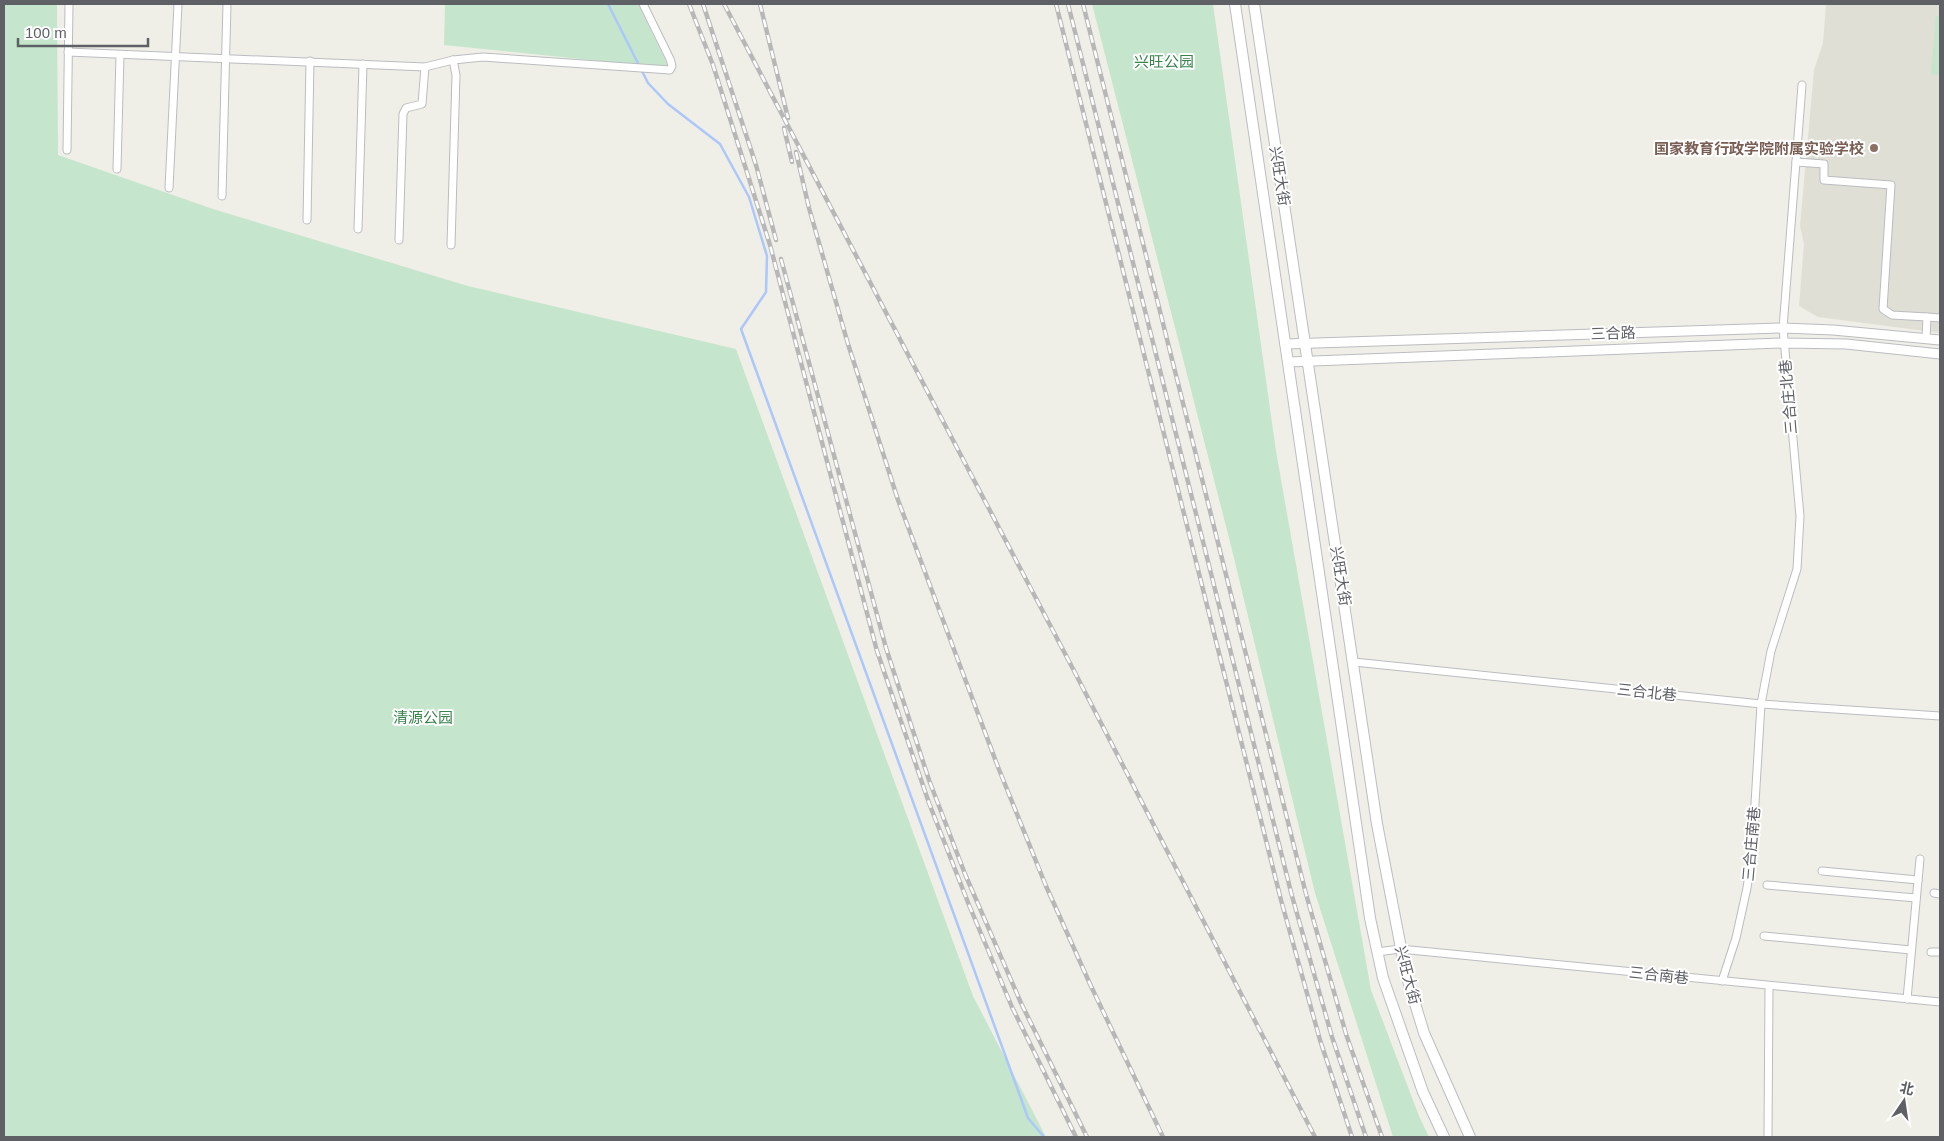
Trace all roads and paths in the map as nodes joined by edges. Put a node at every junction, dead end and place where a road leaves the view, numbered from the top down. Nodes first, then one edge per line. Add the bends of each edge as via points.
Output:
1 (68, 4) edge
2 (178, 4) edge
3 (227, 4) edge
4 (643, 4) edge
5 (1235, 4) edge
6 (1254, 4) edge
7 (68, 52) junction
8 (120, 54) junction
9 (175, 58) junction
10 (227, 59) junction
11 (453, 60) junction
12 (310, 61) junction
13 (363, 64) junction
14 (425, 67) junction
15 (1802, 85) dead end
16 (67, 150) dead end
17 (1796, 162) junction
18 (117, 169) dead end
19 (169, 188) dead end
20 (222, 196) dead end
21 (307, 220) dead end
22 (358, 229) dead end
23 (399, 240) dead end
24 (451, 245) dead end
25 (1926, 317) junction
26 (1940, 318) edge
27 (1783, 328) junction
28 (1926, 338) junction
29 (1940, 340) edge
30 (1305, 342) junction
31 (1783, 343) junction
32 (1285, 344) junction
33 (1940, 354) edge
34 (1308, 360) junction
35 (1288, 362) junction
36 (1354, 662) junction
37 (1761, 704) junction
38 (1940, 716) edge
39 (1920, 859) dead end
40 (1822, 871) dead end
41 (1918, 880) junction
42 (1767, 885) dead end
43 (1916, 898) junction
44 (1764, 936) dead end
45 (1400, 950) junction
46 (1911, 950) junction
47 (1377, 952) junction
48 (1931, 952) dead end
49 (1940, 952) edge
50 (1722, 981) junction
51 (1769, 986) junction
52 (1907, 999) junction
53 (1940, 1002) edge
54 (1444, 1137) edge
55 (1470, 1137) edge
56 (1768, 1137) edge

1 - 7 street
2 - 9 street
3 - 10 street
4 - 11 street via 670,60 670,70 483,57
5 - 32 main road, 兴旺大街
6 - 30 main road, 兴旺大街
7 - 8 street
7 - 16 street
8 - 9 street
8 - 18 street
9 - 10 street
9 - 19 street
10 - 12 street
10 - 20 street
11 - 14 street
11 - 24 street via 456,75
12 - 13 street
12 - 21 street
13 - 14 street
13 - 22 street
14 - 23 street via 422,104 406,108 404,114
15 - 17 street, 三合庄北巷
17 - 25 street via 1824,164 1824,180 1891,185 1883,309 1892,315
17 - 27 street, 三合庄北巷
25 - 26 street
25 - 28 street
27 - 28 street, 三合路
27 - 30 street, 三合路
27 - 31 street, 三合庄北巷
28 - 29 street, 三合路
30 - 32 street, 三合路
30 - 34 main road, 兴旺大街
31 - 33 street, 三合路 via 1846,344
31 - 34 street, 三合路
31 - 37 street, 三合庄北巷 via 1800,516 1799,546 1797,569 1771,651
32 - 35 main road, 兴旺大街
34 - 35 street, 三合路
34 - 36 main road, 兴旺大街
35 - 47 main road, 兴旺大街
36 - 37 street, 三合北巷
36 - 45 main road, 兴旺大街 via 1377,824
37 - 38 street, 三合北巷
37 - 50 street, 三合庄南巷 via 1752,853 1736,938
39 - 41 street
40 - 41 street
41 - 43 street
42 - 43 street
43 - 46 street
44 - 46 street
45 - 47 street, 三合南巷
45 - 50 street, 三合南巷
45 - 55 main road, 兴旺大街 via 1424,1033
46 - 52 street
47 - 54 main road, 兴旺大街 via 1423,1092
48 - 49 street
50 - 51 street, 三合南巷
51 - 52 street, 三合南巷
51 - 56 street
52 - 53 street, 三合南巷

